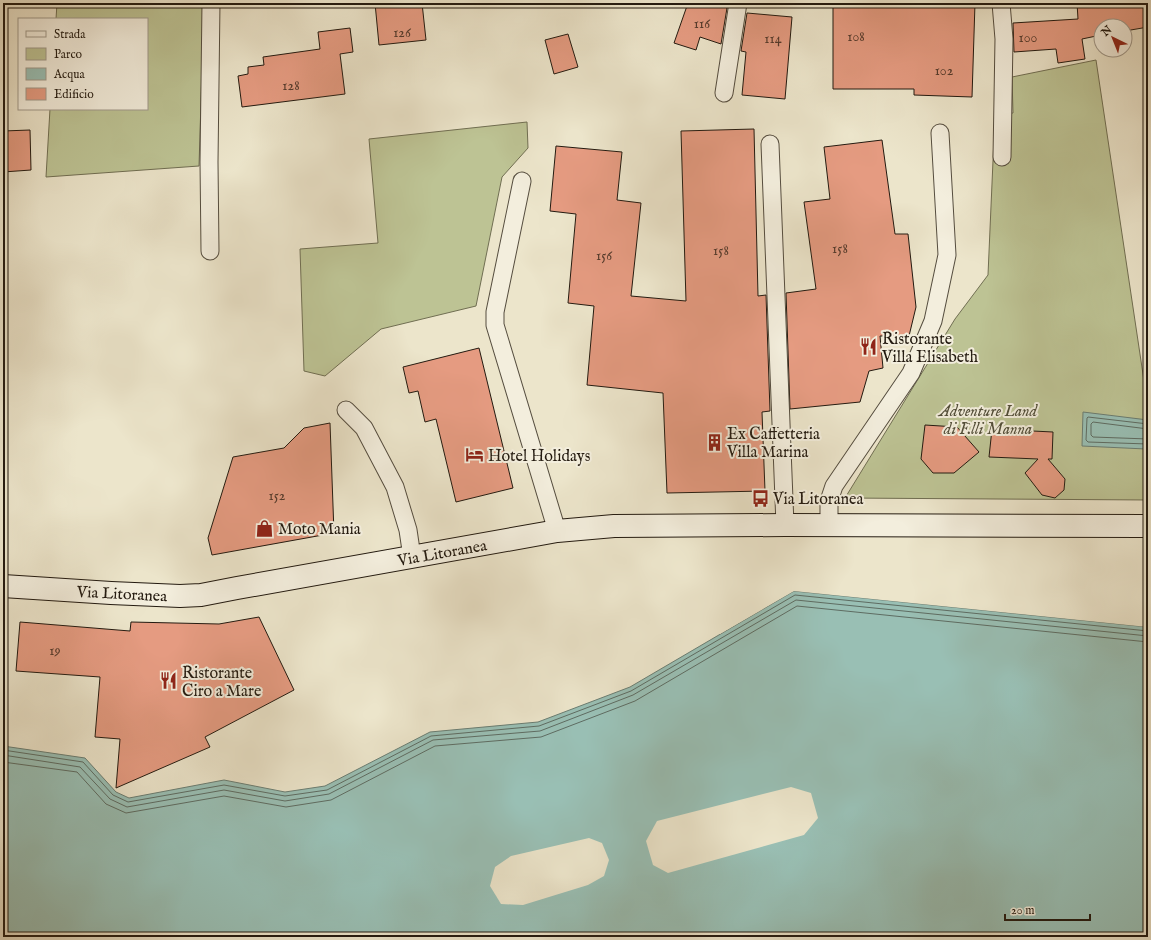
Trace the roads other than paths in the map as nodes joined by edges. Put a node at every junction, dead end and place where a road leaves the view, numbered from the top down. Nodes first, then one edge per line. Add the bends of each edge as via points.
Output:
1 (211, 3) edge
2 (738, 3) edge
3 (1001, 3) edge
4 (724, 92) dead end
5 (940, 133) dead end
6 (770, 144) dead end
7 (1002, 157) dead end
8 (522, 181) dead end
9 (210, 251) dead end
10 (346, 410) dead end
11 (785, 525) junction
12 (829, 526) junction
13 (1148, 526) edge
14 (558, 531) junction
15 (412, 557) junction
16 (3, 586) edge

1 - 9 lane
2 - 4 lane
3 - 7 lane via 1004,39
5 - 12 lane via 947,255 933,321 911,373 834,486 829,501
6 - 11 lane
8 - 14 lane via 495,312 495,325
10 - 15 lane via 364,428 395,487 408,530
11 - 12 street, Via Litoranea
11 - 14 street, Via Litoranea via 614,526
12 - 13 street, Via Litoranea
14 - 15 street, Via Litoranea
15 - 16 street, Via Litoranea via 201,595 111,593

